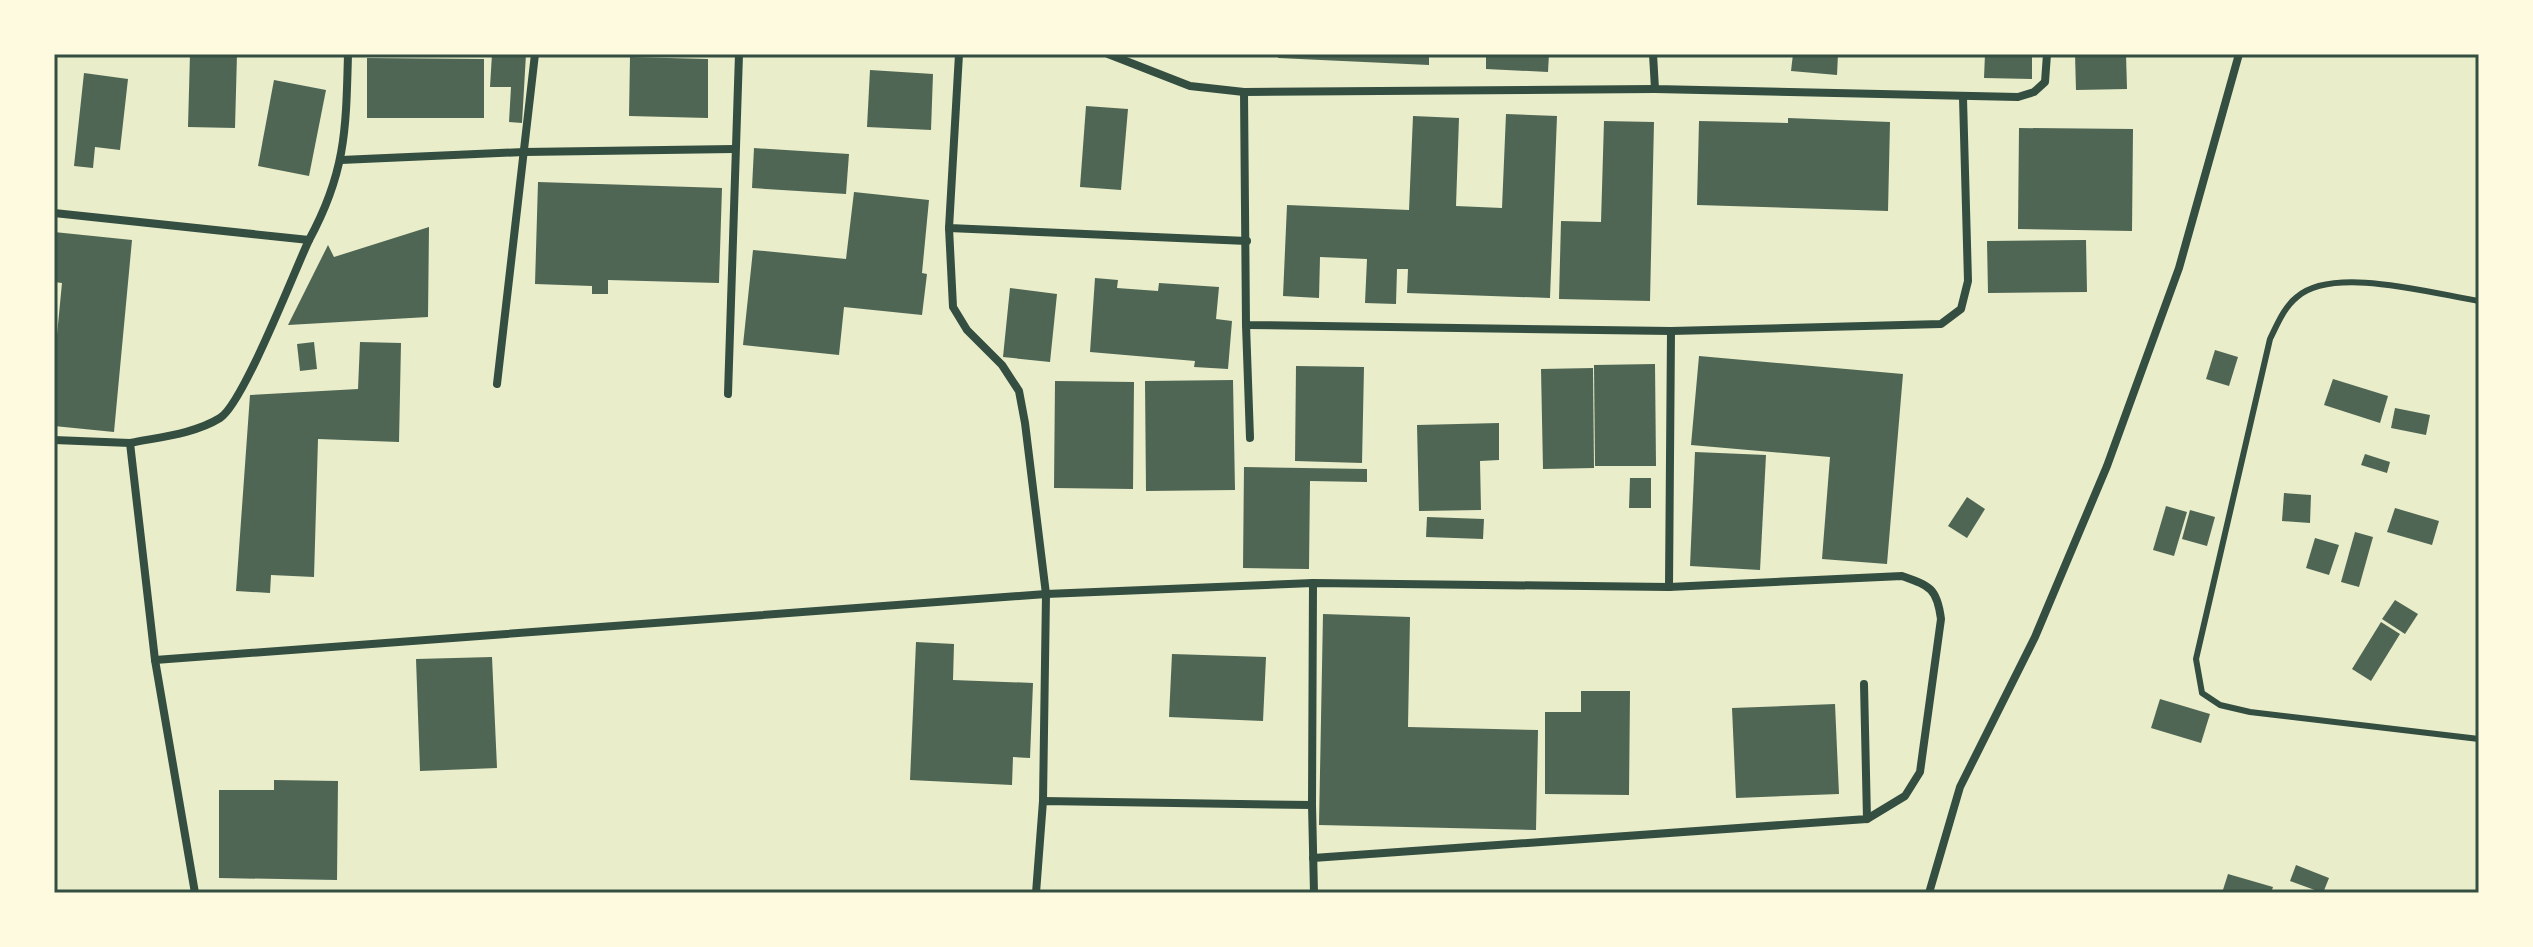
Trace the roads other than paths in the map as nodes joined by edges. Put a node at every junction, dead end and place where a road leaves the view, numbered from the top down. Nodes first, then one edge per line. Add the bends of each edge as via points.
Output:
1 (348, 54) edge
2 (535, 54) edge
3 (739, 54) edge
4 (959, 54) edge
5 (1108, 54) edge
6 (1653, 54) edge
7 (2047, 54) edge
8 (2239, 54) edge
9 (1655, 89) junction
10 (1244, 92) junction
11 (1963, 98) junction
12 (734, 149) junction
13 (524, 152) junction
14 (341, 160) junction
15 (54, 213) edge
16 (949, 228) junction
17 (309, 240) junction
18 (1247, 241) junction
19 (2479, 301) edge
20 (1246, 325) junction
21 (1671, 331) junction
22 (497, 384) dead end
23 (728, 394) dead end
24 (1250, 438) dead end
25 (54, 440) edge
26 (130, 443) junction
27 (1313, 583) junction
28 (1669, 587) junction
29 (1046, 594) junction
30 (155, 660) junction
31 (1864, 684) dead end
32 (2479, 739) edge
33 (1043, 801) junction
34 (1312, 805) junction
35 (1867, 819) junction
36 (1313, 858) junction
37 (195, 893) edge
38 (1036, 893) edge
39 (1314, 893) edge
40 (1929, 893) edge

1 - 14 street
2 - 13 street
3 - 12 street
4 - 16 street
5 - 10 street via 1190,86
6 - 9 street
7 - 11 street via 2045,82 2034,92
8 - 40 street via 2179,268 2107,466 2035,637 1960,787
9 - 10 street
9 - 11 street
10 - 18 street
11 - 21 street via 1968,281 1961,309 1941,324
12 - 13 street
12 - 23 street
13 - 14 street
13 - 22 street
14 - 17 street via 336,184
15 - 17 street
16 - 18 street
16 - 29 street via 953,307 1019,391
17 - 26 street via 240,391 223,416 200,428
18 - 20 street
19 - 32 lane via 2345,281 2296,297 2270,339 2196,659 2202,693 2220,705
20 - 21 street
20 - 24 street
21 - 28 street
25 - 26 street
26 - 30 street
27 - 28 street
27 - 29 street
27 - 34 street
28 - 35 street via 1902,576 1938,596 1941,619 1920,772 1905,796
29 - 30 street
29 - 33 street
30 - 37 street
31 - 35 street
33 - 34 street
33 - 38 street
34 - 36 street
35 - 36 street
36 - 39 street

